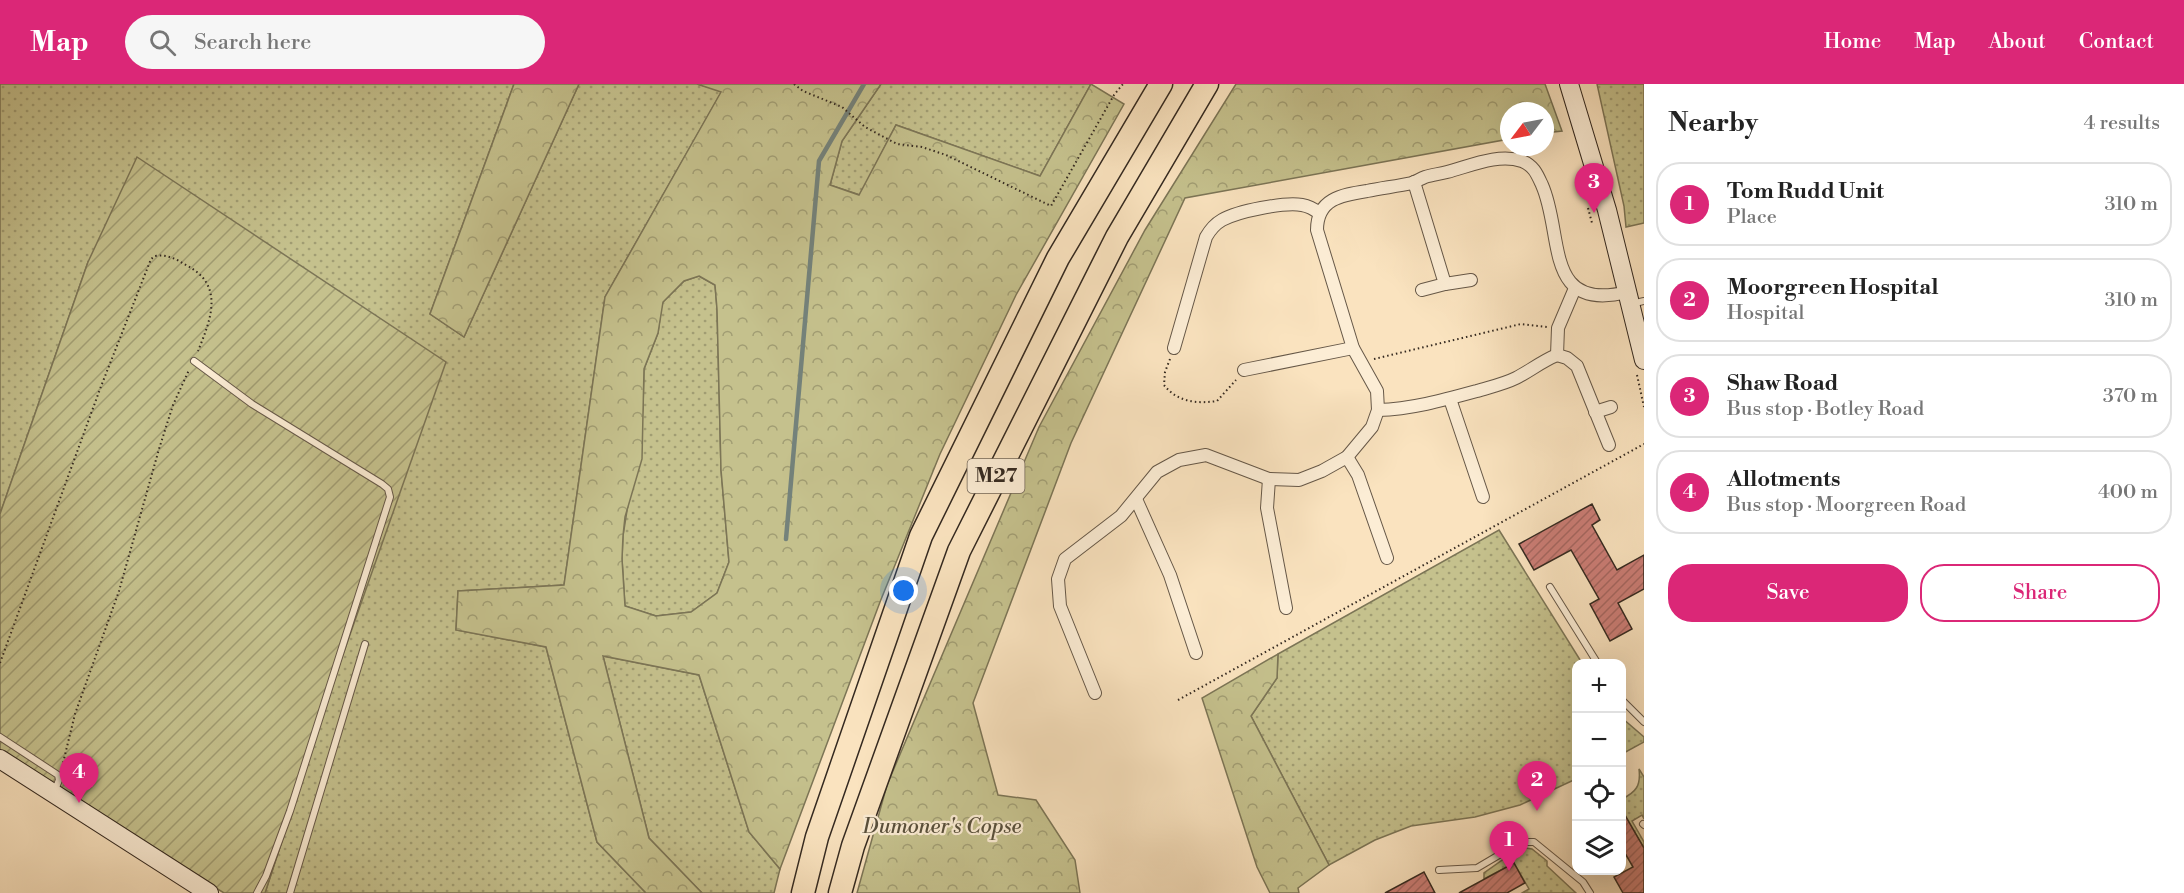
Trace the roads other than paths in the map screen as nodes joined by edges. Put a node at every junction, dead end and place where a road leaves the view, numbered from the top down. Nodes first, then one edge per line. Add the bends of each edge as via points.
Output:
1 (1161, 84) edge
2 (1207, 84) edge
3 (1569, 84) edge
4 (1414, 182) junction
5 (1319, 213) junction
6 (1471, 280) dead end
7 (1445, 284) junction
8 (1575, 288) junction
9 (1422, 290) dead end
10 (1634, 299) edge
11 (1174, 348) road end
12 (1353, 348) junction
13 (1557, 355) junction
14 (1644, 360) edge
15 (194, 361) road end
16 (1244, 370) road end
17 (1450, 399) junction
18 (1611, 407) dead end
19 (1378, 410) junction
20 (1595, 412) junction
21 (1609, 445) dead end
22 (1347, 457) junction
23 (1269, 479) junction
24 (1483, 497) dead end
25 (1136, 499) junction
26 (1387, 558) dead end
27 (1550, 587) dead end
28 (1286, 608) dead end
29 (365, 644) dead end
30 (1196, 653) dead end
31 (1595, 659) edge
32 (1095, 693) dead end
33 (1626, 704) edge
34 (1644, 722) edge
35 (0, 737) edge
36 (0, 759) edge
37 (56, 783) junction
38 (1439, 870) dead end
39 (209, 893) edge
40 (257, 893) edge
41 (290, 893) edge
42 (803, 893) edge
43 (840, 893) edge
44 (1590, 893) edge

1 - 42 highway, M27 via 1058,258 921,536 817,837
2 - 43 highway, M27 via 1117,237 959,551
3 - 10 main road
4 - 5 street via 1348,194 1330,201
4 - 7 street
4 - 8 street via 1487,161 1509,159 1530,165 1546,194 1563,269
5 - 11 street via 1309,207 1291,205 1254,210 1228,217 1216,225 1206,237
5 - 12 street via 1320,244
6 - 7 street
7 - 9 street
8 - 10 street
8 - 13 street via 1558,328
10 - 14 main road
12 - 16 street
12 - 19 street via 1377,391
13 - 17 street via 1516,378
13 - 20 street via 1577,366
15 - 40 lane via 252,404 382,483 390,497 290,811
17 - 19 street
17 - 24 street
18 - 20 street
19 - 22 street via 1372,428
20 - 21 street
22 - 23 street via 1299,480
22 - 26 street via 1358,476
23 - 25 street via 1206,455 1179,460 1157,472
23 - 28 street via 1267,508
25 - 30 street via 1170,574
25 - 32 street via 1121,516 1065,559 1058,579 1060,606
27 - 31 lane
29 - 41 lane
33 - 34 lane
35 - 37 lane
36 - 37 main road
37 - 39 main road
38 - 44 lane via 1477,868 1521,842 1534,842 1583,882

